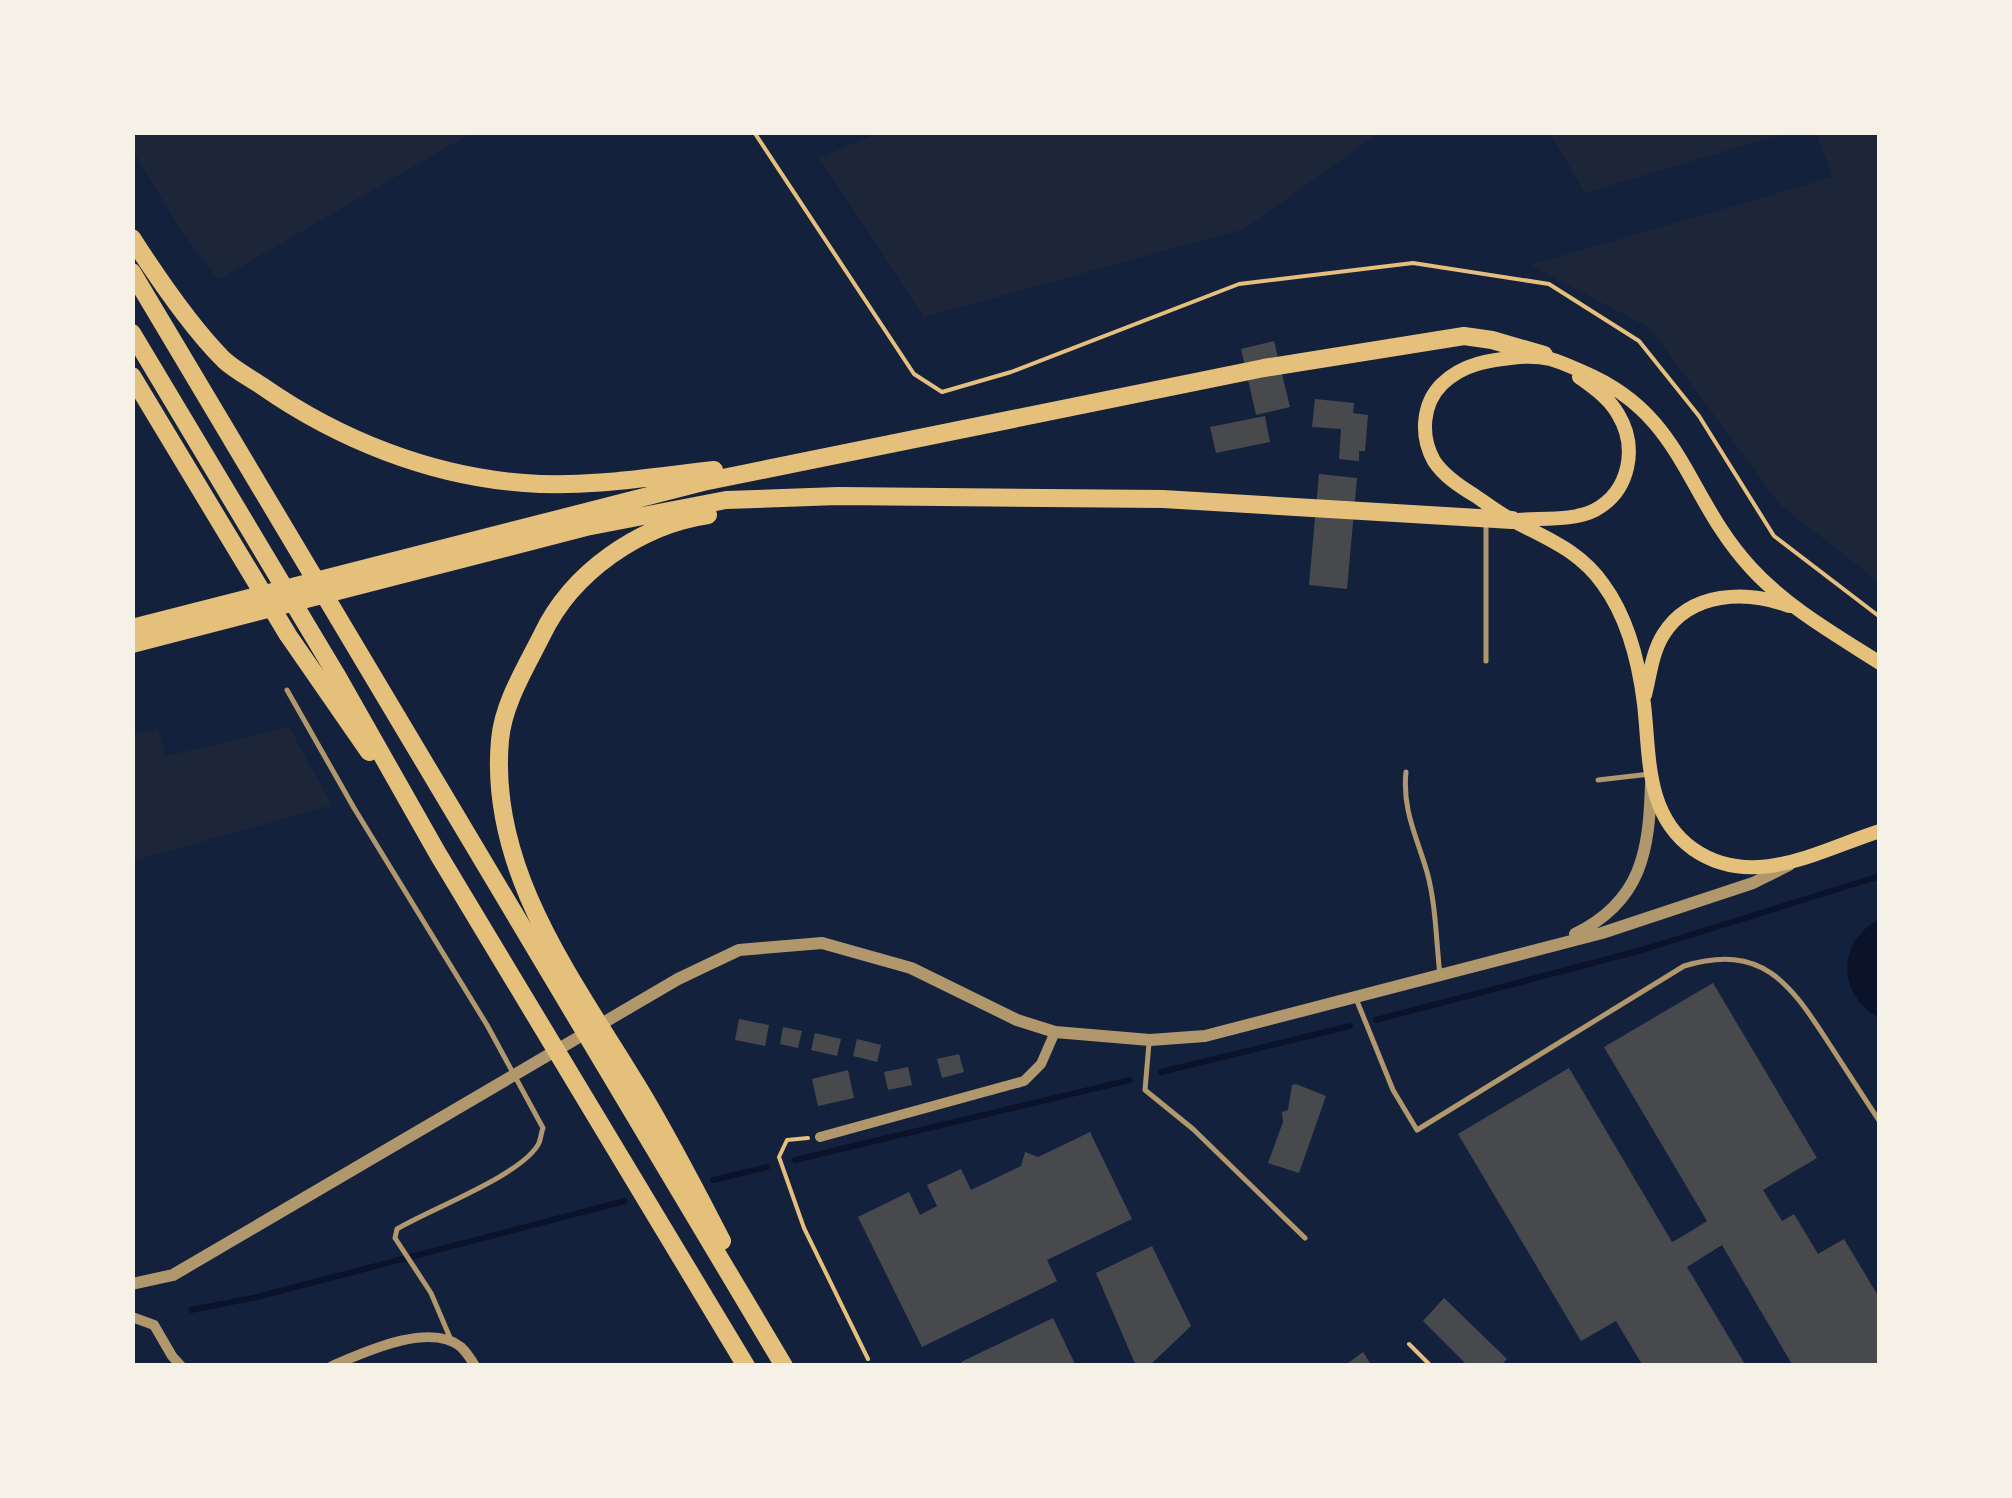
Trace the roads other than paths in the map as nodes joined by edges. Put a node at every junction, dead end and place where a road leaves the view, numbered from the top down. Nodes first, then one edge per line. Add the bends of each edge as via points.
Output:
1 (132, 238) edge
2 (132, 272) edge
3 (132, 333) edge
4 (1550, 358) junction
5 (132, 376) edge
6 (868, 451) junction
7 (838, 496) junction
8 (1486, 518) junction
9 (1512, 520) junction
10 (427, 559) junction
11 (1799, 610) junction
12 (186, 622) junction
13 (132, 628) edge
14 (132, 644) edge
15 (1486, 661) dead end
16 (1879, 663) edge
17 (287, 690) dead end
18 (1644, 701) junction
19 (1406, 772) dead end
20 (1650, 778) junction
21 (1598, 780) dead end
22 (1880, 820) edge
23 (1880, 830) edge
24 (1837, 844) junction
25 (438, 854) junction
26 (1796, 862) junction
27 (1560, 942) junction
28 (1440, 975) junction
29 (1356, 998) junction
30 (1055, 1032) junction
31 (1150, 1040) junction
32 (1880, 1122) edge
33 (820, 1137) road end
34 (1305, 1238) dead end
35 (132, 1284) edge
36 (132, 1318) edge
37 (452, 1342) junction
38 (181, 1366) edge
39 (332, 1366) edge
40 (475, 1366) edge
41 (746, 1366) edge
42 (786, 1366) edge

1 - 6 highway via 226,361 298,411 363,443 457,474 600,484
2 - 42 highway
3 - 25 highway
4 - 6 highway via 1492,340 1443,337
4 - 9 main road via 1618,412 1628,438 1628,467 1611,498 1594,510
4 - 9 main road via 1473,364 1442,384 1427,410 1425,434 1435,462
4 - 11 main road via 1637,402 1672,444 1737,552
5 - 25 highway via 288,635
6 - 10 highway via 704,482
7 - 8 highway via 1164,499
7 - 10 highway via 726,500
7 - 42 highway via 697,516 621,545 553,612 500,738 506,832 524,891 666,1132
8 - 9 highway
8 - 15 lane
9 - 18 main road via 1562,543 1601,580 1626,627
10 - 12 highway
11 - 16 main road
11 - 18 main road via 1738,595 1695,607 1664,634
12 - 13 highway
12 - 14 highway
17 - 37 lane via 542,1128 527,1157 397,1229 395,1238
18 - 20 main road
19 - 28 lane via 1406,808 1428,874
20 - 21 lane
20 - 26 main road via 1669,825 1708,858 1750,868
20 - 27 street via 1650,833 1633,882 1598,921
22 - 24 main road
23 - 24 main road
24 - 26 main road
25 - 41 highway
26 - 27 street via 1701,902
27 - 28 street
28 - 29 street
29 - 31 street via 1205,1036
29 - 32 lane via 1393,1090 1418,1130 1684,966 1734,958 1781,978 1799,998
30 - 31 street
30 - 33 street via 1041,1064 1024,1081
30 - 35 street via 911,968 822,943 739,950 173,1274
31 - 34 lane via 1146,1090
36 - 38 street via 154,1324
37 - 39 street via 413,1338
37 - 40 street

